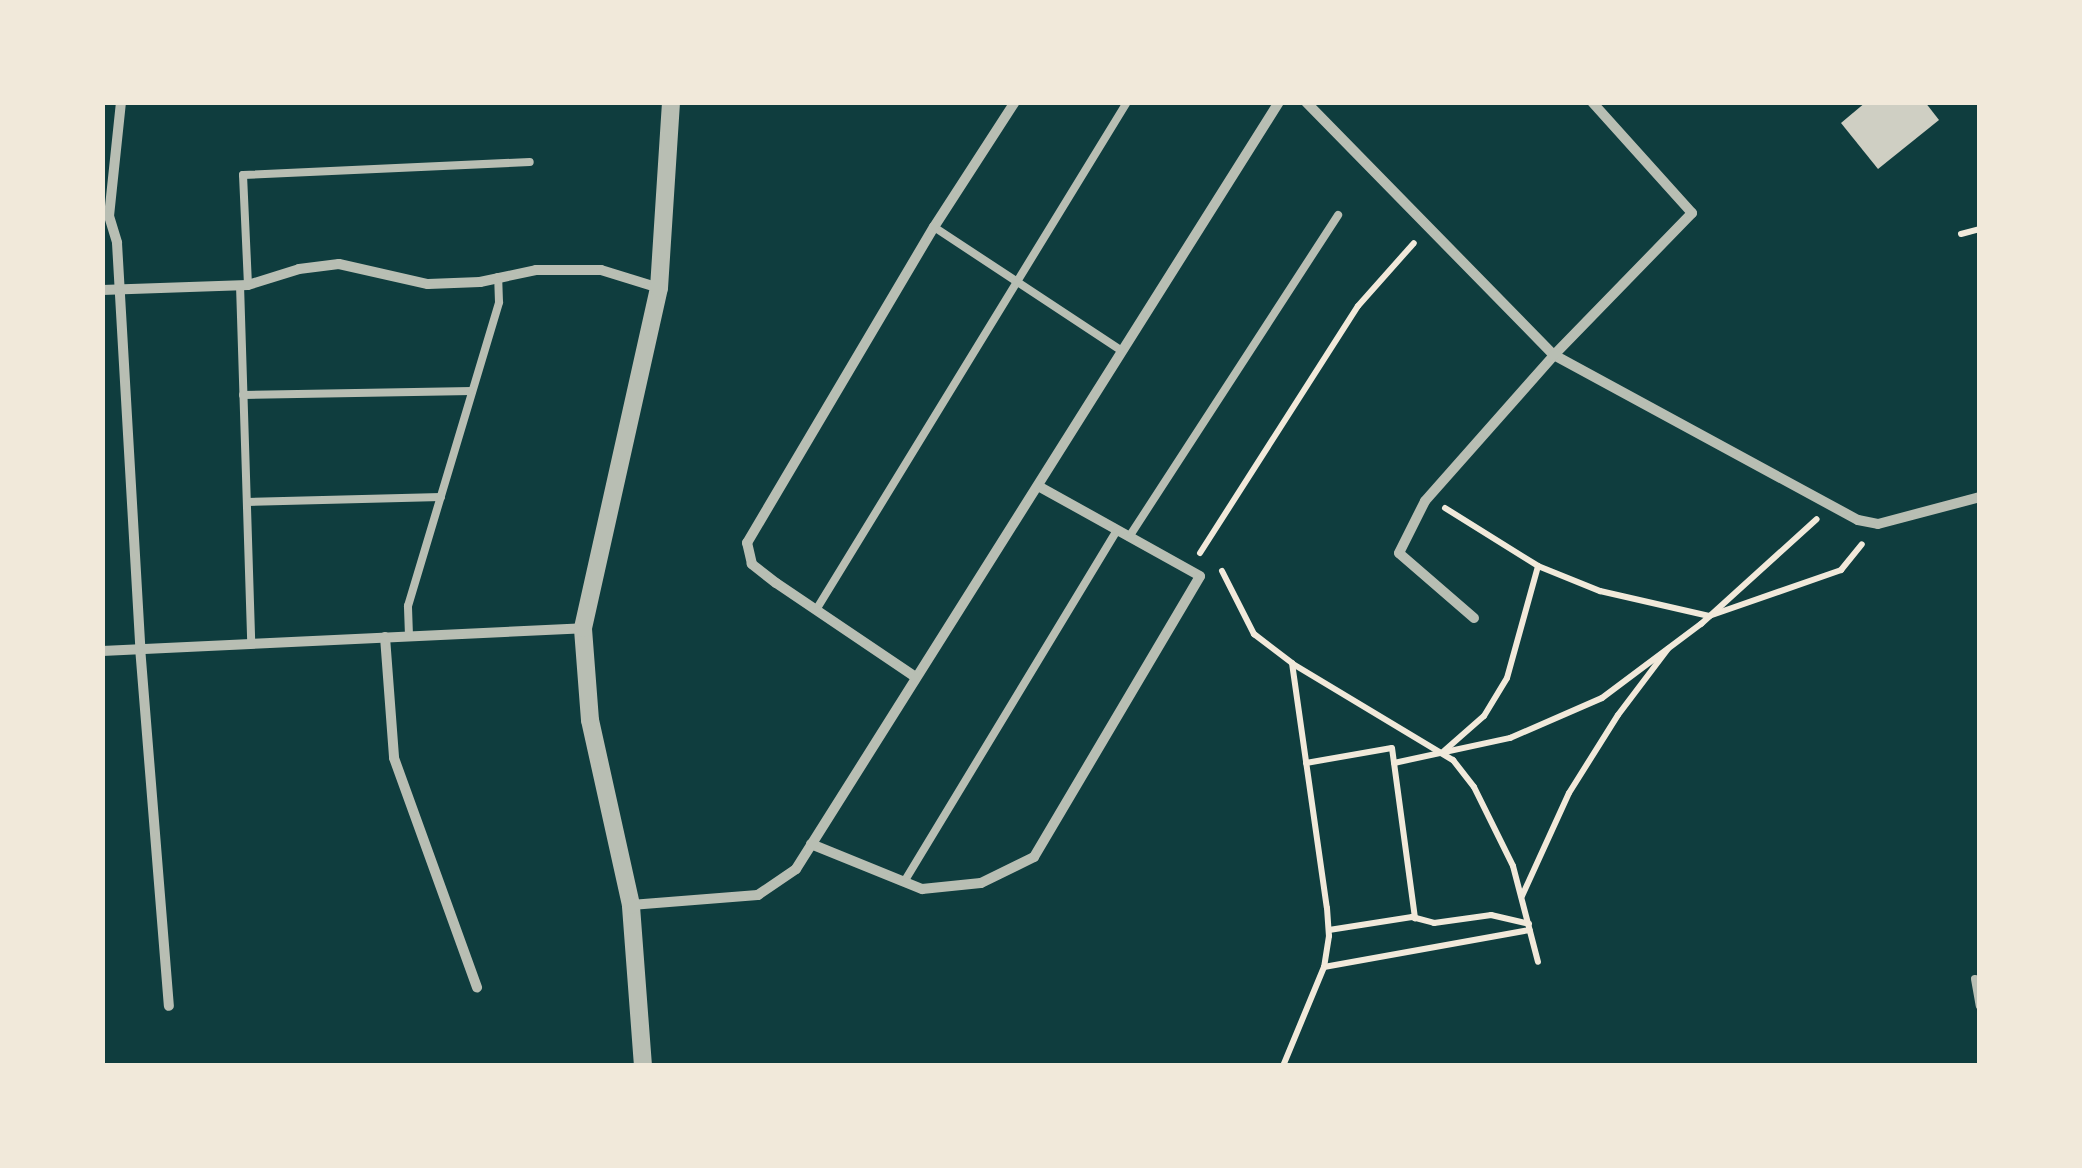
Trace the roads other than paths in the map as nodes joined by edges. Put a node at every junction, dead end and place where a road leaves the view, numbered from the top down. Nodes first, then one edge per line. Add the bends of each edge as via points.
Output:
1 (121, 102) edge
2 (671, 102) edge
3 (1014, 102) edge
4 (1127, 102) edge
5 (1279, 102) edge
6 (1306, 102) edge
7 (1592, 102) edge
8 (530, 162) dead end
9 (1338, 215) dead end
10 (934, 227) junction
11 (498, 277) junction
12 (1017, 282) junction
13 (244, 285) junction
14 (659, 288) junction
15 (102, 290) edge
16 (120, 290) junction
17 (1122, 351) junction
18 (1554, 356) junction
19 (472, 390) junction
20 (243, 395) junction
21 (1038, 486) junction
22 (1980, 496) edge
23 (441, 497) junction
24 (246, 502) junction
25 (1117, 530) junction
26 (1129, 537) junction
27 (816, 610) junction
28 (1474, 618) dead end
29 (583, 628) junction
30 (409, 636) junction
31 (385, 637) junction
32 (251, 642) junction
33 (140, 647) junction
34 (102, 651) edge
35 (914, 676) junction
36 (812, 844) junction
37 (904, 882) junction
38 (631, 905) junction
39 (1976, 979) dead end
40 (477, 988) dead end
41 (170, 1006) dead end
42 (1980, 1006) edge
43 (642, 1066) edge

1 - 16 street via 109,216
2 - 14 street
3 - 10 street
4 - 12 lane
5 - 17 street
6 - 18 street
7 - 18 street via 1692,213
8 - 13 lane via 244,175
9 - 26 lane
10 - 12 lane
10 - 27 street via 748,543 752,564
11 - 13 street via 428,284 339,264
11 - 14 street via 601,270
11 - 19 lane via 499,302
12 - 17 lane
12 - 27 lane
13 - 16 street
13 - 20 lane
14 - 29 street
15 - 16 street
16 - 33 street
17 - 21 street
18 - 22 street via 1829,508 1878,524
18 - 28 street via 1429,496 1398,554
19 - 20 lane
19 - 23 lane
20 - 24 lane
21 - 25 street
21 - 35 street
23 - 24 lane
23 - 30 lane via 408,606
24 - 32 lane
25 - 26 street
25 - 37 lane
26 - 37 street via 1200,576 1034,856 981,883 922,889
27 - 35 street
29 - 30 street
29 - 38 street via 590,720
30 - 31 street
31 - 32 street
31 - 40 street via 394,758
32 - 33 street
33 - 34 street
33 - 41 street
35 - 36 street
36 - 37 street
36 - 38 street via 796,869 758,895
38 - 43 street
39 - 42 lane

